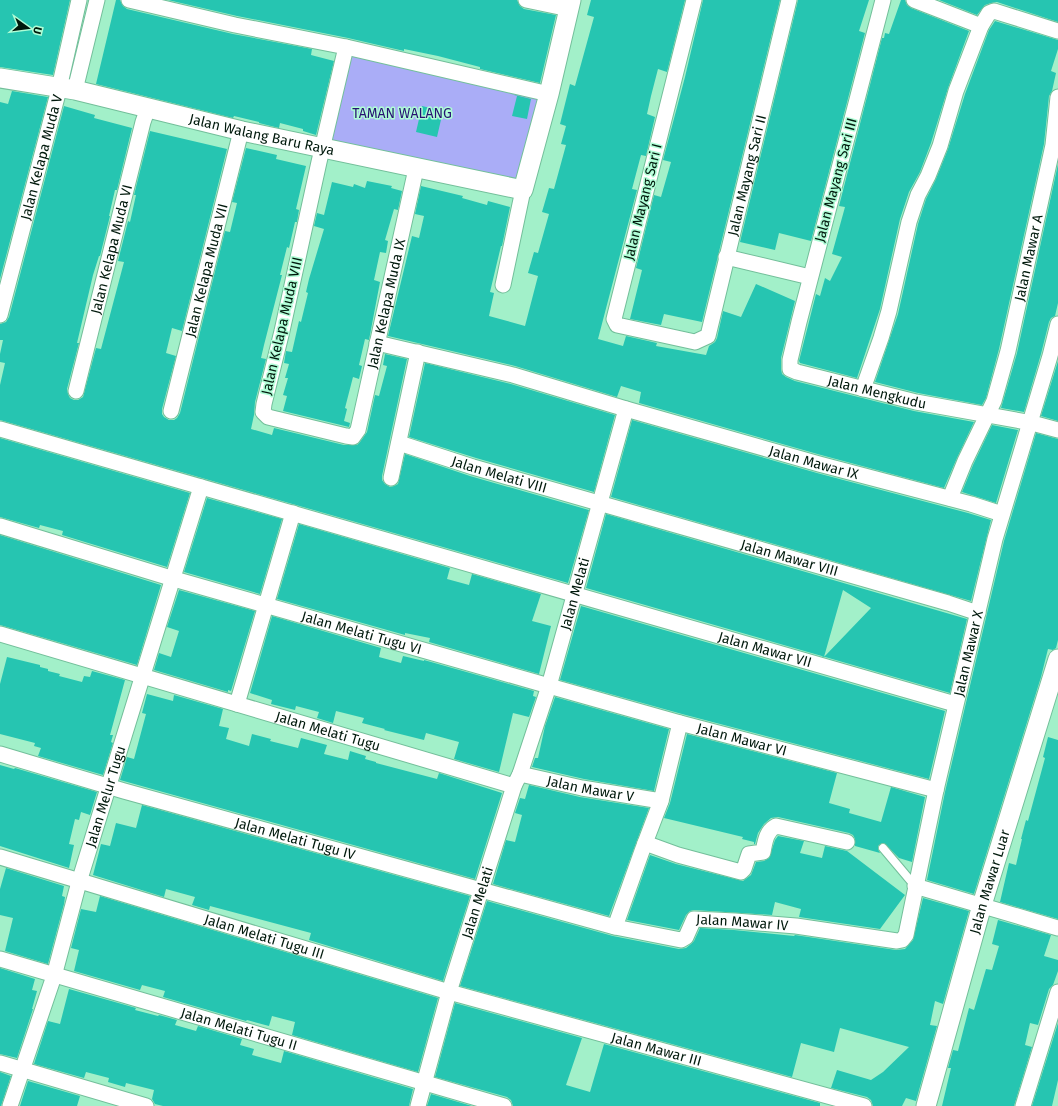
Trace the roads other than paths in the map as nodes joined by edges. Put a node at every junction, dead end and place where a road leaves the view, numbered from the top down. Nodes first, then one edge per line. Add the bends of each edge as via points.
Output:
1 (79, 0) edge
2 (97, 0) edge
3 (129, 0) edge
4 (526, 0) edge
5 (694, 0) edge
6 (789, 0) edge
7 (883, 0) edge
8 (914, 0) edge
9 (570, 5) edge
10 (981, 26) junction
11 (1058, 31) edge
12 (346, 47) junction
13 (0, 78) edge
14 (67, 89) junction
15 (549, 94) junction
16 (1058, 97) edge
17 (148, 108) junction
18 (242, 131) junction
19 (322, 148) junction
20 (416, 168) junction
21 (523, 190) junction
22 (726, 257) junction
23 (810, 277) junction
24 (503, 285) dead end
25 (0, 315) edge
26 (1058, 324) edge
27 (695, 342) joint
28 (377, 343) junction
29 (418, 352) junction
30 (863, 389) junction
31 (76, 390) dead end
32 (626, 409) junction
33 (172, 411) dead end
34 (987, 415) junction
35 (1029, 423) junction
36 (0, 429) edge
37 (1058, 430) edge
38 (353, 437) joint
39 (398, 443) junction
40 (391, 478) dead end
41 (201, 487) junction
42 (950, 498) junction
43 (600, 504) junction
44 (293, 513) junction
45 (1002, 514) junction
46 (0, 526) edge
47 (174, 579) junction
48 (575, 594) junction
49 (266, 605) junction
50 (978, 613) junction
51 (0, 634) edge
52 (1058, 659) edge
53 (142, 677) junction
54 (549, 686) junction
55 (237, 704) junction
56 (955, 704) junction
57 (680, 723) junction
58 (0, 754) edge
59 (517, 780) junction
60 (109, 786) junction
61 (936, 790) junction
62 (661, 801) junction
63 (847, 842) dead end
64 (644, 843) junction
65 (883, 848) dead end
66 (0, 857) edge
67 (79, 882) junction
68 (916, 886) junction
69 (481, 890) junction
70 (982, 905) junction
71 (615, 927) junction
72 (1058, 928) edge
73 (902, 940) joint
74 (0, 959) edge
75 (54, 976) junction
76 (449, 992) junction
77 (1058, 992) edge
78 (0, 1063) edge
79 (21, 1070) junction
80 (424, 1083) junction
81 (10, 1106) edge
82 (146, 1106) edge
83 (418, 1106) edge
84 (504, 1106) edge
85 (864, 1106) edge
86 (926, 1106) edge
87 (1023, 1106) edge

1 - 14 street, Jalan Kelapa Muda V
2 - 14 street
3 - 12 street
4 - 9 street
5 - 27 street, Jalan Mayang Sari I via 614,319 617,325
6 - 22 street, Jalan Mayang Sari II
7 - 23 street, Jalan Mayang Sari III
8 - 10 street
9 - 15 street
10 - 11 street via 989,13 994,11
10 - 30 street via 956,91 940,146 908,222 881,338
12 - 15 street
12 - 19 street
13 - 14 street, Jalan Walang Baru Raya
14 - 17 street, Jalan Walang Baru Raya
14 - 25 street, Jalan Kelapa Muda V
15 - 21 street
16 - 34 street, Jalan Mawar A via 1053,145 1008,351 994,401
17 - 18 street, Jalan Walang Baru Raya
17 - 31 street, Jalan Kelapa Muda VI
18 - 19 street, Jalan Walang Baru Raya
18 - 33 street, Jalan Kelapa Muda VII
19 - 20 street, Jalan Walang Baru Raya
19 - 38 street, Jalan Kelapa Muda VIII via 263,412 268,417
20 - 21 street, Jalan Walang Baru Raya
20 - 28 street, Jalan Kelapa Muda IX
21 - 24 street
22 - 23 street
22 - 27 street, Jalan Mayang Sari II via 708,336
23 - 30 street, Jalan Mengkudu via 790,369
26 - 35 street, Jalan Mawar X
28 - 29 street
28 - 38 street, Jalan Kelapa Muda IX via 358,430
29 - 32 street via 512,375
29 - 39 street
30 - 34 street, Jalan Mengkudu
32 - 42 street, Jalan Mawar IX
32 - 43 street, Jalan Melati
34 - 35 street, Jalan Mengkudu
34 - 42 street, Jalan Mawar A
35 - 37 street, Jalan Mengkudu
35 - 45 street, Jalan Mawar X
36 - 41 street, Jalan Mawar VII
39 - 40 street
39 - 43 street, Jalan Melati VIII
41 - 44 street, Jalan Mawar VII
41 - 47 street, Jalan Melur Tugu
42 - 45 street, Jalan Mawar IX
43 - 48 street, Jalan Melati
43 - 50 street, Jalan Mawar VIII
44 - 48 street, Jalan Mawar VII
44 - 49 street
45 - 50 street, Jalan Mawar X
46 - 47 street, Jalan Melati Tugu VI
47 - 49 street, Jalan Melati Tugu VI
47 - 53 street, Jalan Melur Tugu
48 - 54 street, Jalan Melati
48 - 56 street, Jalan Mawar VII
49 - 54 street, Jalan Melati Tugu VI
49 - 55 street
50 - 56 street, Jalan Mawar X
51 - 53 street
52 - 70 street, Jalan Mawar Luar
53 - 55 street, Jalan Melati Tugu
53 - 60 street, Jalan Melur Tugu
54 - 57 street, Jalan Mawar VI
54 - 59 street, Jalan Melati
55 - 59 street, Jalan Melati Tugu
56 - 61 street, Jalan Mawar X
57 - 61 street, Jalan Mawar VI
57 - 62 street
58 - 60 street, Jalan Melati Tugu IV
59 - 62 street, Jalan Mawar V
59 - 69 street, Jalan Melati
60 - 67 street, Jalan Melur Tugu
60 - 69 street, Jalan Melati Tugu IV
61 - 68 street, Jalan Mawar X
62 - 64 street
63 - 64 street via 776,826 771,828 768,834 763,852 750,852 741,872
64 - 71 street
65 - 68 lane
66 - 67 street, Jalan Melati Tugu III
67 - 75 street, Jalan Melur Tugu
67 - 76 street, Jalan Melati Tugu III
68 - 70 street
68 - 73 street, Jalan Mawar X via 906,935
69 - 71 street, Jalan Mawar IV
69 - 76 street, Jalan Melati
70 - 72 street
70 - 86 street, Jalan Mawar Luar
71 - 73 street, Jalan Mawar IV via 681,940 686,937 694,920 735,921
74 - 75 street, Jalan Melati Tugu II
75 - 79 street, Jalan Melur Tugu
75 - 80 street, Jalan Melati Tugu II
76 - 80 street, Jalan Melati
76 - 85 street, Jalan Mawar III
77 - 87 street
78 - 79 street
79 - 81 street, Jalan Melur Tugu
79 - 82 street
80 - 83 street, Jalan Melati
80 - 84 street, Jalan Melati Tugu II

